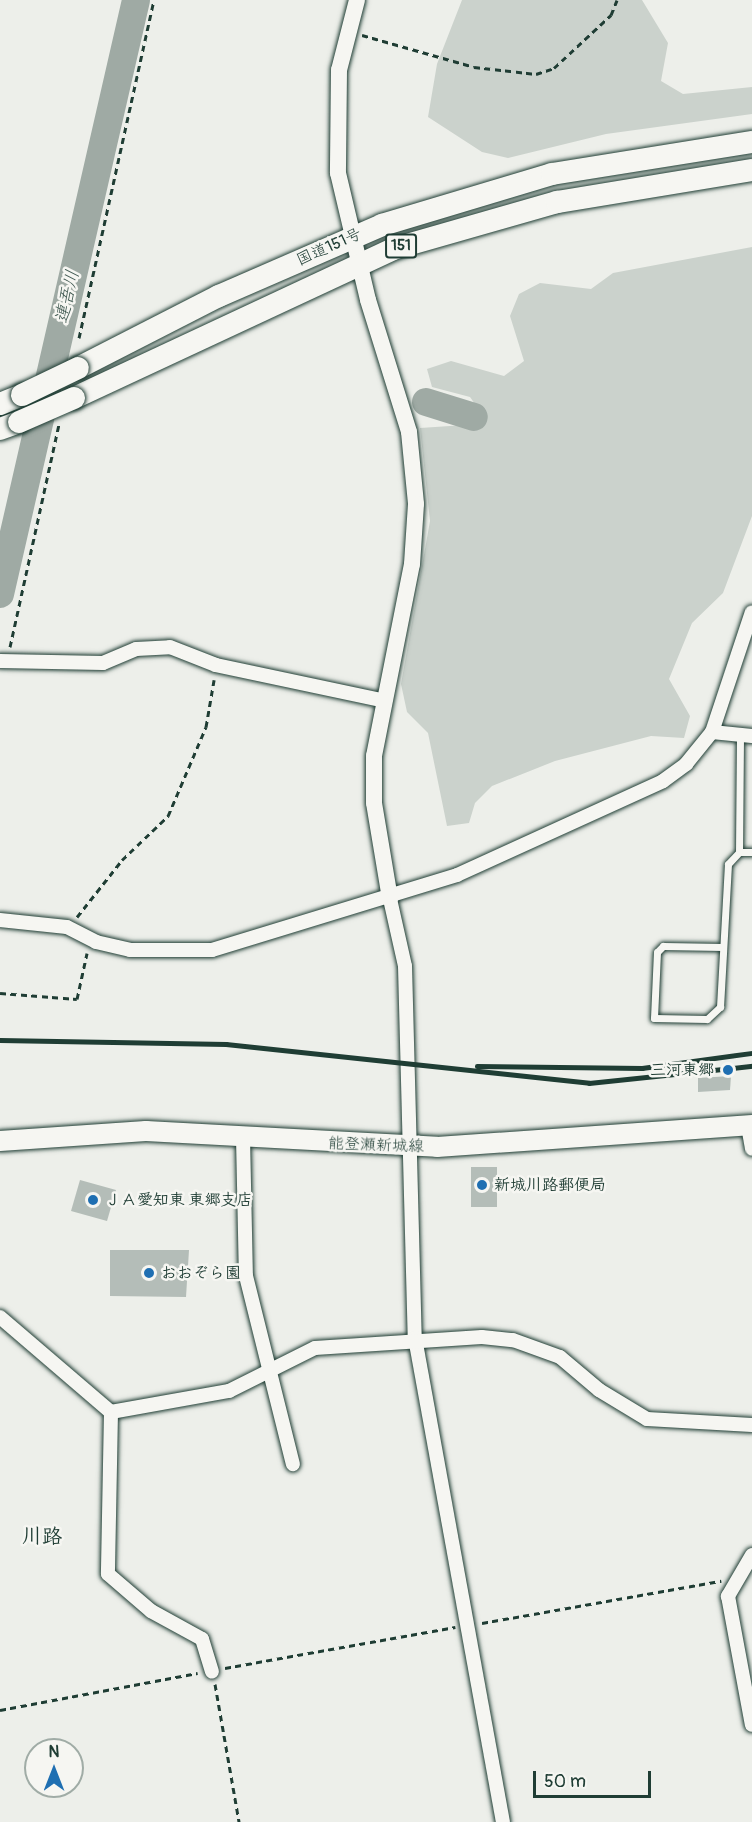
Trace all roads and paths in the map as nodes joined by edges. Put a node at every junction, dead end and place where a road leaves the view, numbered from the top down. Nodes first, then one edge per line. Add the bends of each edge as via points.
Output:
1 (154, 0) edge
2 (355, 0) edge
3 (616, 0) edge
4 (347, 29) junction
5 (752, 142) edge
6 (752, 170) edge
7 (352, 236) junction
8 (359, 263) junction
9 (79, 338) dead end
10 (0, 404) edge
11 (61, 417) dead end
12 (10, 425) edge
13 (752, 612) edge
14 (3, 662) edge
15 (216, 665) junction
16 (385, 701) junction
17 (712, 732) junction
18 (745, 740) edge
19 (739, 852) junction
20 (752, 852) edge
21 (390, 899) junction
22 (0, 920) edge
23 (67, 927) junction
24 (96, 942) junction
25 (723, 947) junction
26 (0, 993) edge
27 (750, 1125) edge
28 (243, 1137) junction
29 (0, 1141) edge
30 (409, 1147) junction
31 (752, 1149) edge
32 (0, 1317) edge
33 (415, 1338) junction
34 (268, 1367) junction
35 (111, 1412) junction
36 (752, 1425) edge
37 (293, 1464) dead end
38 (752, 1555) edge
39 (735, 1578) junction
40 (468, 1625) junction
41 (212, 1671) junction
42 (0, 1710) edge
43 (752, 1725) edge
44 (239, 1822) edge
45 (503, 1822) edge

1 - 9 path
2 - 4 street
3 - 4 path via 611,15 554,68 537,74 405,51
4 - 7 street via 335,135
5 - 7 highway, 国道151号 / 151 via 552,174
6 - 8 highway, 国道151号 / 151 via 557,201
7 - 8 street
7 - 10 highway, 国道151号 / 151, bridge
8 - 12 highway, 国道151号 / 151, bridge
8 - 16 street via 409,432 416,504 412,564
11 - 14 path
13 - 17 street
14 - 15 street via 103,663 150,646 170,647
15 - 16 street
15 - 23 path via 206,727 168,816
16 - 21 street via 374,756 374,803
17 - 18 street
17 - 21 street via 687,764 663,781 527,845
18 - 19 lane
19 - 20 lane
19 - 25 lane via 728,864
21 - 24 street via 212,950 130,950
21 - 30 street via 405,966
22 - 23 street
23 - 24 street
24 - 26 path via 84,960 77,999
25 - 25 lane via 715,1016 654,1018 657,952 663,946
27 - 30 main road, 能登瀬新城線
27 - 31 street
28 - 29 main road, 能登瀬新城線 via 94,1131
28 - 30 main road, 能登瀬新城線
28 - 34 street via 246,1276
30 - 33 street
32 - 35 street
33 - 34 street via 315,1348
33 - 36 street via 513,1340 560,1357 599,1390 647,1419
33 - 40 street
34 - 35 street via 229,1391
34 - 37 street
35 - 41 street via 108,1574 150,1611 202,1639
38 - 39 street
39 - 40 path
39 - 43 street via 728,1596
40 - 41 path
40 - 45 street
41 - 42 path
41 - 44 path

